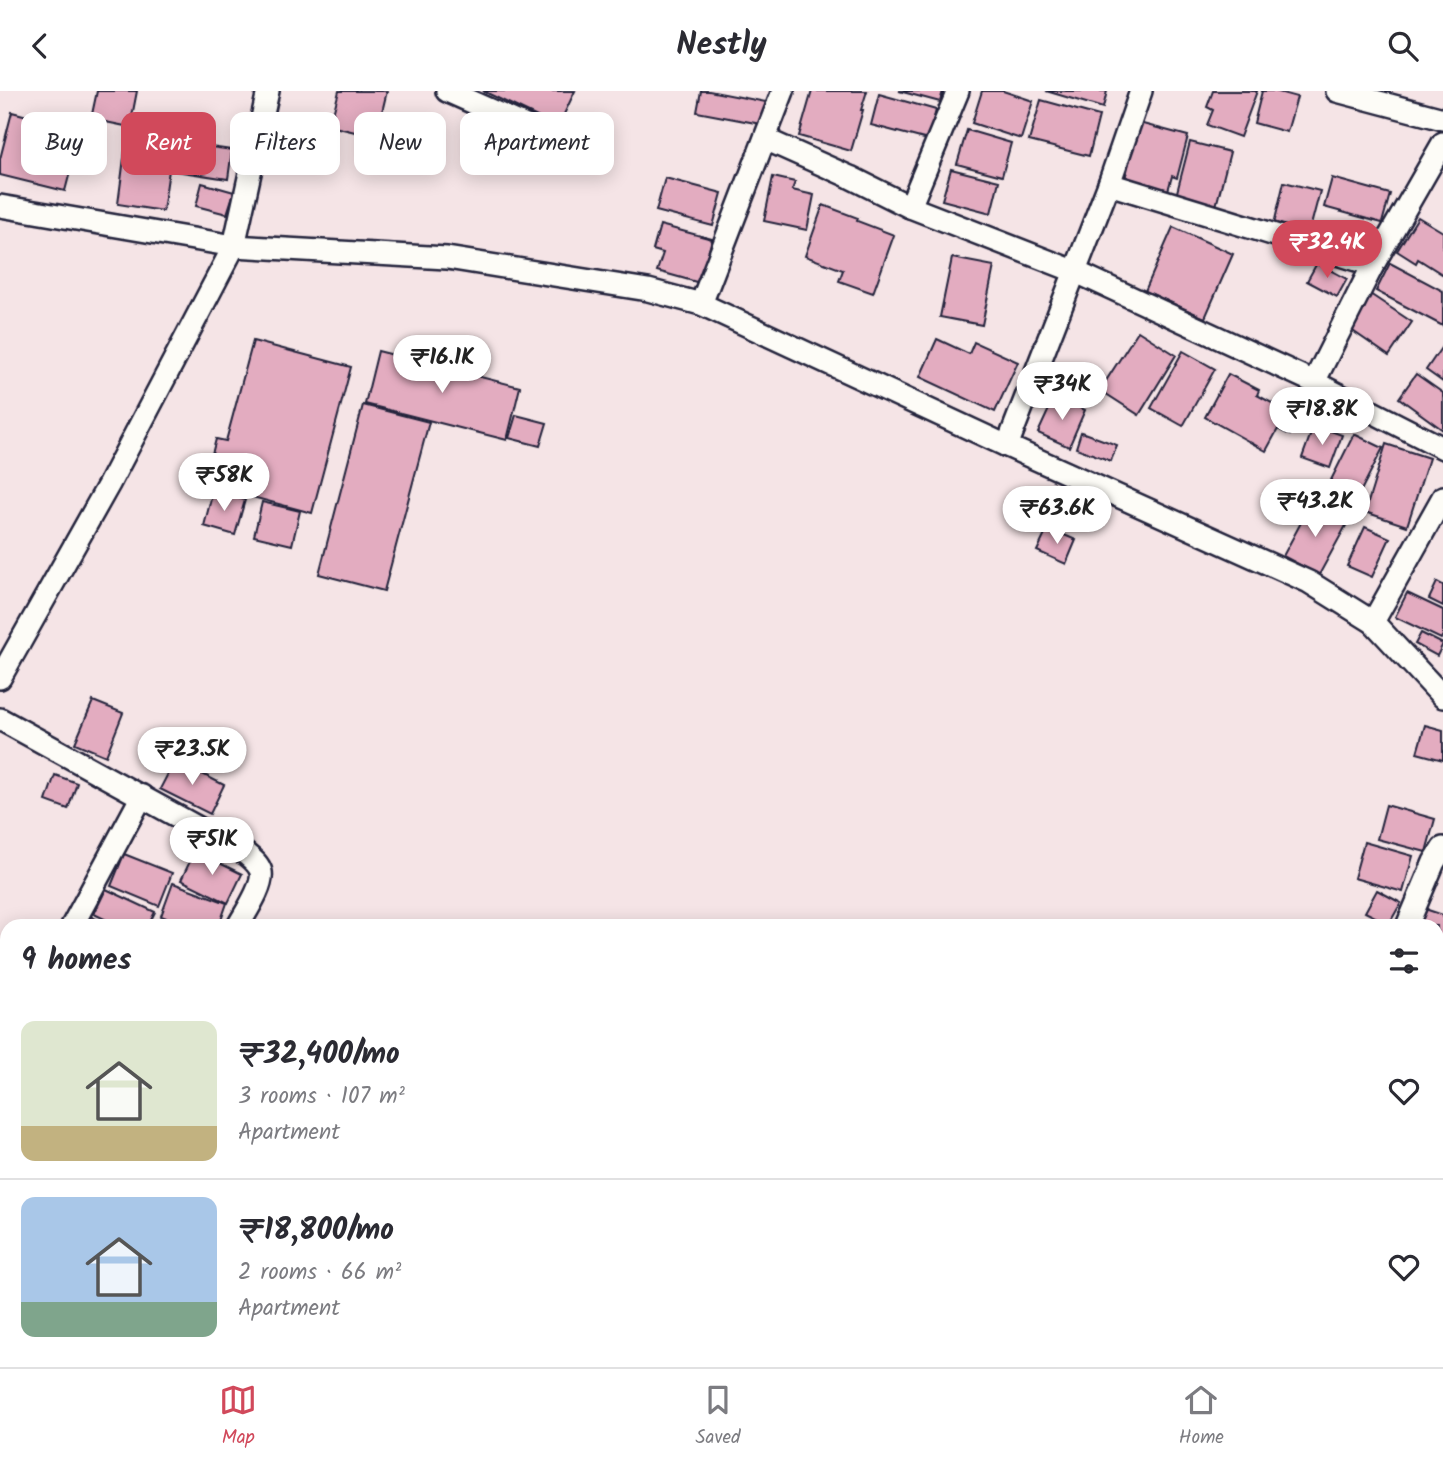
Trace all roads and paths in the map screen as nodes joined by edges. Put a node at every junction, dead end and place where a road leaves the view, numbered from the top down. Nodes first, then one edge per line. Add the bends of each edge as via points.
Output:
1 (268, 91) edge
2 (447, 91) edge
3 (783, 91) edge
4 (958, 91) edge
5 (1141, 91) edge
6 (1337, 91) edge
7 (494, 112) edge
8 (1443, 119) edge
9 (765, 139) junction
10 (1443, 143) edge
11 (1108, 184) junction
12 (0, 206) edge
13 (910, 207) junction
14 (234, 246) junction
15 (1373, 265) junction
16 (1074, 271) junction
17 (701, 304) junction
18 (1314, 382) junction
19 (1007, 446) junction
20 (1443, 448) edge
21 (1443, 498) edge
22 (1373, 622) junction
23 (0, 678) edge
24 (1443, 697) edge
25 (0, 719) edge
26 (142, 796) junction
27 (1443, 848) edge
28 (76, 919) edge
29 (242, 919) edge
30 (1410, 919) edge

1 - 14 street
2 - 7 street
3 - 9 street
4 - 13 street
5 - 11 street
6 - 8 street
9 - 13 street
9 - 17 street
10 - 15 street
11 - 15 street
11 - 16 street
12 - 14 street
13 - 16 street
14 - 17 street via 447,258 648,290
14 - 23 street
15 - 18 street
16 - 18 street
16 - 19 street
17 - 19 street
18 - 20 street
19 - 22 street via 1310,582
21 - 22 street
22 - 24 street
25 - 26 street
26 - 28 street
26 - 29 street via 256,862 262,874
27 - 30 street

